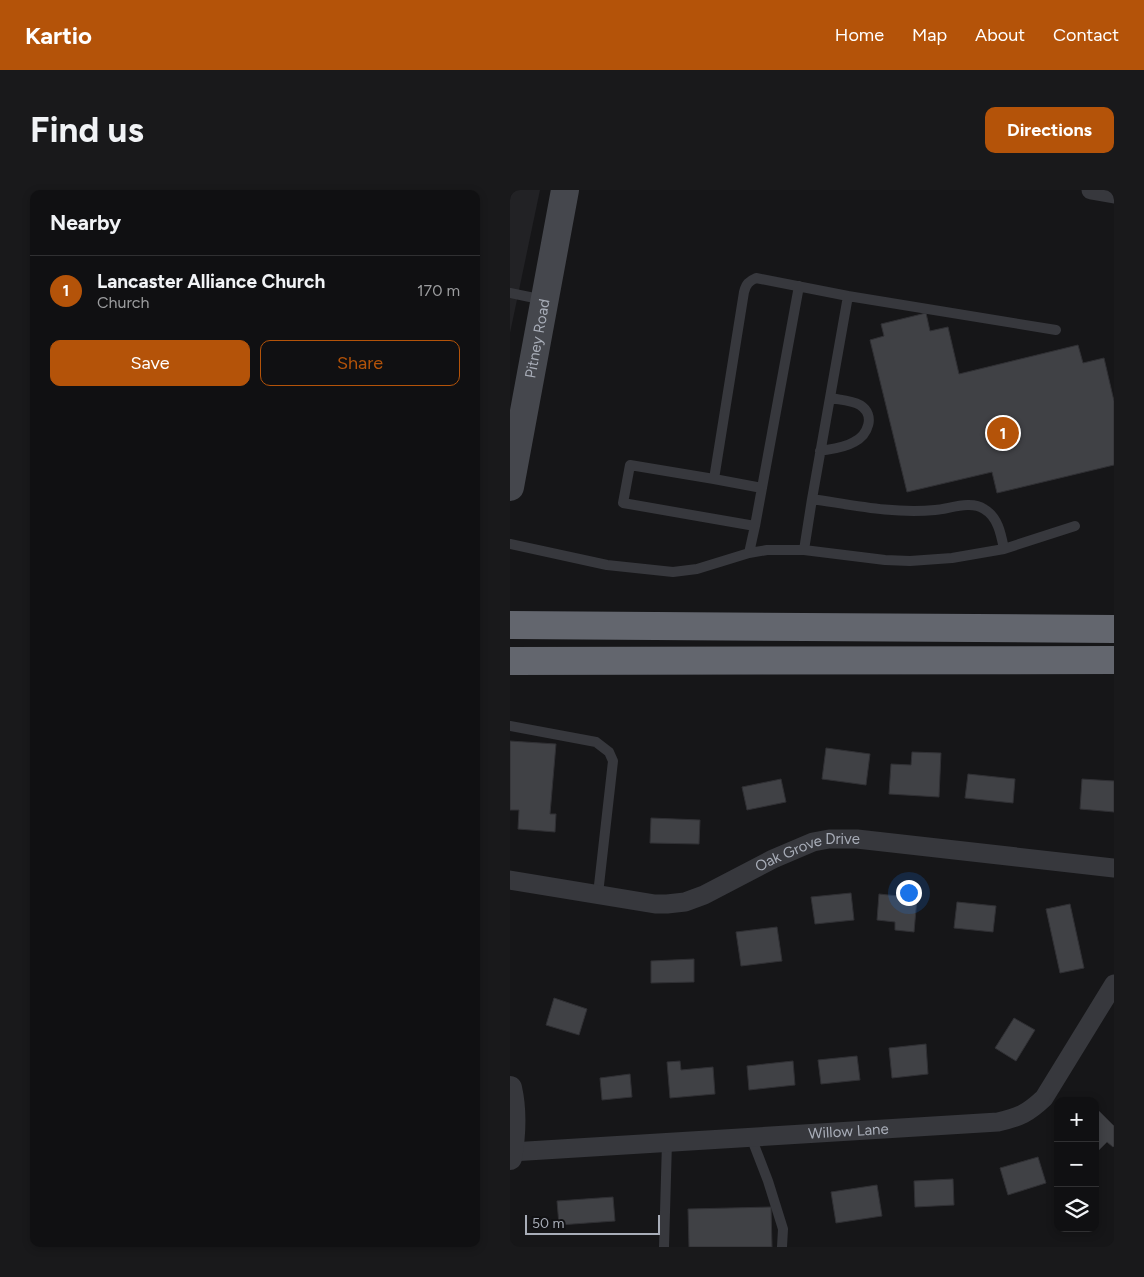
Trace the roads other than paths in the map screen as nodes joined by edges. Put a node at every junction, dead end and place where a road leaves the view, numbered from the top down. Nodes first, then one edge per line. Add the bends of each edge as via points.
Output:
1 (565, 190) edge
2 (1091, 190) edge
3 (1114, 194) edge
4 (799, 286) junction
5 (510, 293) edge
6 (848, 296) junction
7 (545, 300) junction
8 (1056, 330) dead end
9 (830, 398) junction
10 (820, 451) junction
11 (714, 479) junction
12 (510, 487) edge
13 (762, 488) junction
14 (812, 499) junction
15 (755, 526) junction
16 (1075, 526) dead end
17 (510, 544) edge
18 (1004, 549) junction
19 (804, 550) junction
20 (750, 553) junction
21 (510, 625) edge
22 (1106, 629) edge
23 (1114, 660) edge
24 (510, 661) edge
25 (510, 726) edge
26 (1106, 867) edge
27 (510, 880) edge
28 (1114, 882) edge
29 (598, 894) junction
30 (1114, 984) edge
31 (510, 1088) edge
32 (751, 1137) junction
33 (666, 1142) junction
34 (510, 1155) edge
35 (664, 1247) edge
36 (782, 1247) edge

1 - 7 main road, Pitney Road
2 - 3 street
4 - 6 lane
4 - 11 lane via 756,278 746,286
4 - 13 lane
5 - 7 lane
6 - 8 lane
6 - 9 lane
7 - 12 main road, Pitney Road
9 - 10 lane
9 - 10 lane via 864,408 869,426 866,433 853,443
10 - 14 lane
11 - 13 lane
11 - 15 lane via 630,465 623,503
13 - 15 lane
14 - 18 lane via 908,512 979,506 996,522
14 - 19 lane
15 - 20 lane
16 - 18 lane
17 - 20 lane via 607,565 673,572 697,569
18 - 19 lane via 910,561
19 - 20 lane
21 - 22 highway
23 - 24 highway
25 - 29 lane via 596,742 609,752 613,761
26 - 28 street
26 - 29 street, Oak Grove Drive via 857,839 829,839 812,842 773,859 685,902 655,904
27 - 29 street, Oak Grove Drive
30 - 32 street, Willow Lane via 1044,1098 1018,1117 998,1122
31 - 34 street via 513,1100
32 - 33 street, Willow Lane
32 - 36 lane via 783,1229
33 - 34 street, Willow Lane
33 - 35 lane

